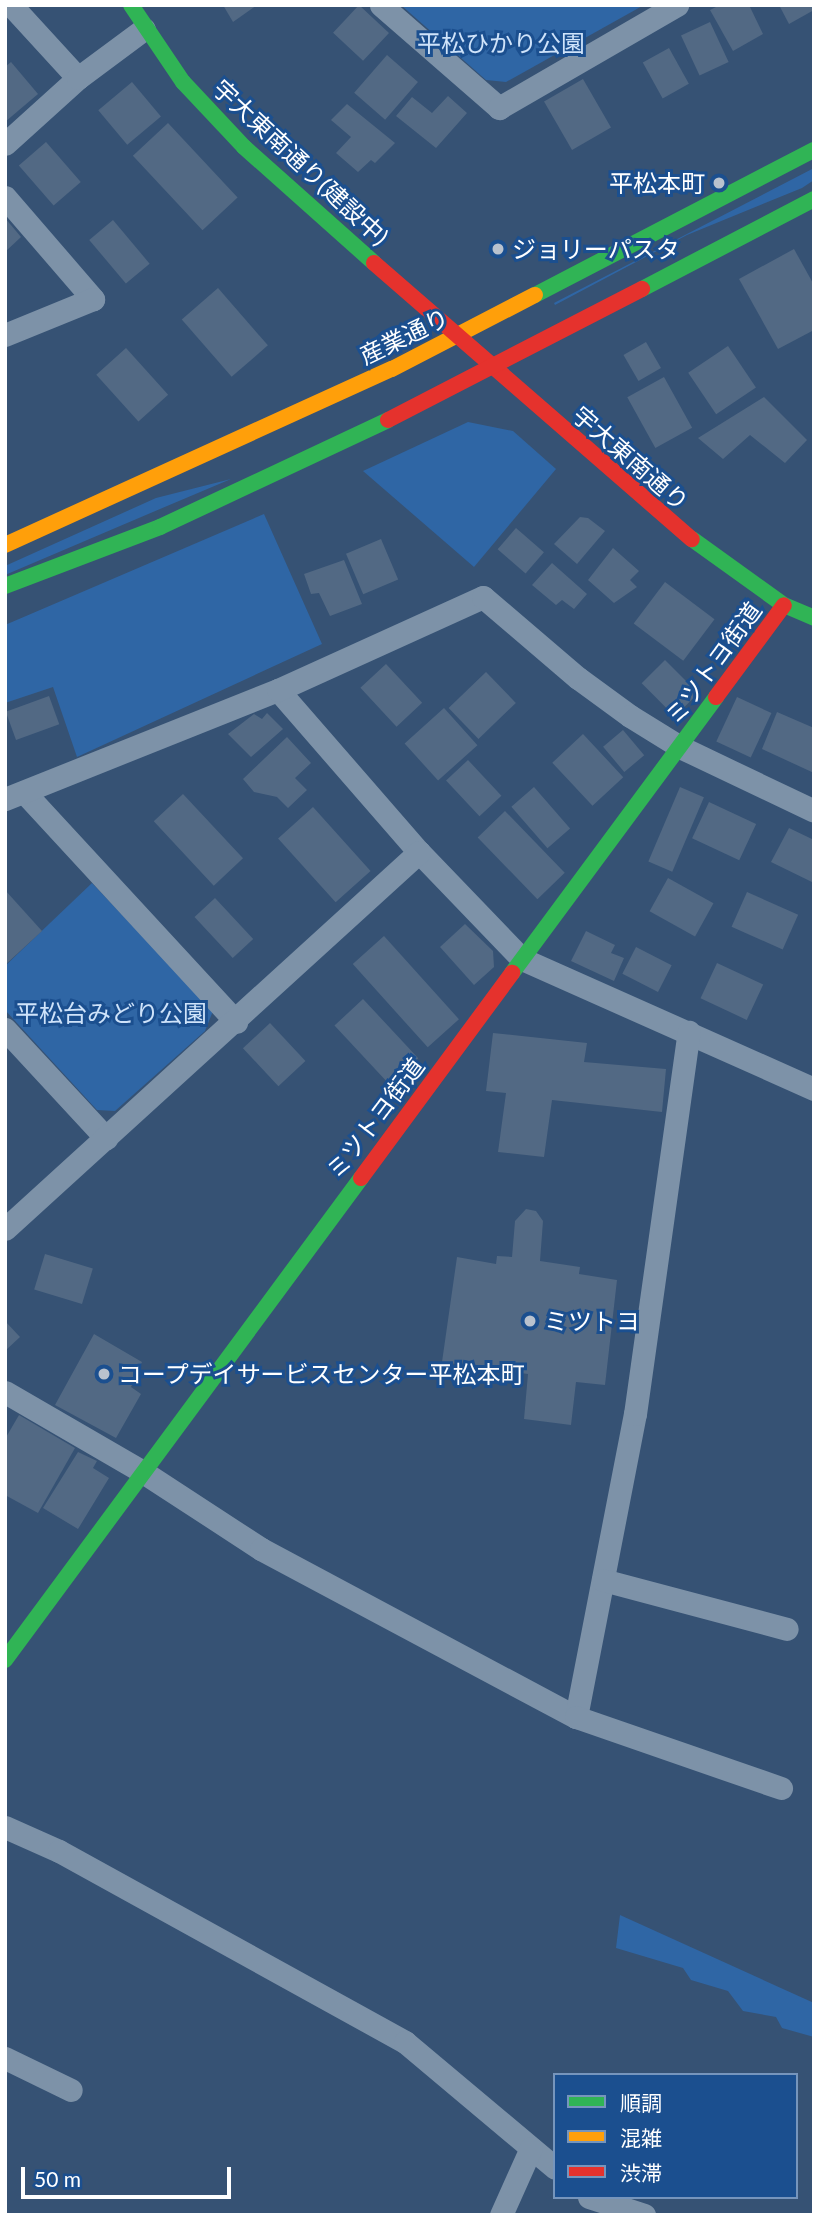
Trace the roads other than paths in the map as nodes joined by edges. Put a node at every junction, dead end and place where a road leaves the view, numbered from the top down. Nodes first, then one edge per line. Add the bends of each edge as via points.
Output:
1 (11, 5) edge
2 (131, 5) edge
3 (381, 5) edge
4 (677, 5) edge
5 (144, 29) junction
6 (78, 78) junction
7 (5, 144) edge
8 (814, 150) edge
9 (5, 197) edge
10 (814, 199) edge
11 (5, 335) edge
12 (458, 335) junction
13 (493, 369) junction
14 (5, 545) edge
15 (5, 586) edge
16 (784, 605) junction
17 (814, 618) edge
18 (278, 690) junction
19 (680, 747) junction
20 (15, 795) edge
21 (814, 811) edge
22 (419, 852) junction
23 (522, 959) junction
24 (236, 1022) junction
25 (5, 1028) edge
26 (689, 1032) junction
27 (814, 1089) edge
28 (106, 1138) junction
29 (5, 1229) edge
30 (5, 1392) edge
31 (143, 1472) junction
32 (603, 1580) junction
33 (787, 1629) dead end
34 (5, 1660) edge
35 (576, 1717) junction
36 (781, 1788) dead end
37 (5, 1827) edge
38 (5, 2057) edge
39 (71, 2090) dead end
40 (531, 2148) junction
41 (553, 2166) edge
42 (595, 2199) edge
43 (501, 2215) edge
44 (644, 2215) edge

1 - 6 street
2 - 5 street, 宇大東南通り(建設中)
3 - 4 street via 499,108
5 - 6 street
5 - 12 street, 宇大東南通り(建設中) via 183,82 244,147
6 - 7 street
8 - 12 street, 産業通り
9 - 11 street via 93,299
10 - 13 street
12 - 13 street, 宇大東南通り
12 - 14 street, 産業通り
13 - 15 street via 160,527
13 - 16 street, 宇大東南通り via 686,536
16 - 17 street, 宇大東南通り
16 - 19 street, ミツトヨ街道
18 - 19 street via 483,597 578,678
18 - 20 street
18 - 22 street
19 - 21 street
19 - 23 street, ミツトヨ街道
20 - 24 street
22 - 23 street
22 - 24 street
23 - 26 street
23 - 31 street, ミツトヨ街道
24 - 28 street
25 - 28 street
26 - 27 street
26 - 32 street via 635,1414
28 - 29 street
30 - 31 street
31 - 34 street, ミツトヨ街道
31 - 35 street via 261,1549
32 - 33 street
32 - 35 street
35 - 36 street
37 - 40 street via 59,1851 405,2042
38 - 39 street
40 - 41 street
40 - 43 street
42 - 44 street

